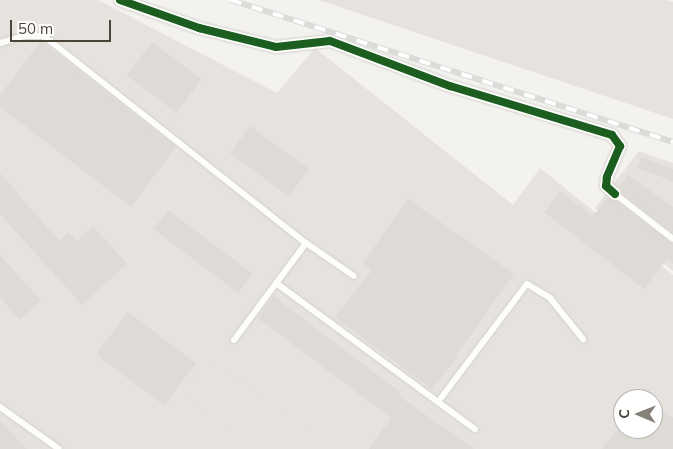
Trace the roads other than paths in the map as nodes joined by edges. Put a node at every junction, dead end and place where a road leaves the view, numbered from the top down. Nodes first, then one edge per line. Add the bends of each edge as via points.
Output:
1 (120, 0) edge
2 (0, 43) edge
3 (615, 194) joint
4 (673, 239) edge
5 (306, 243) junction
6 (354, 276) dead end
7 (276, 283) junction
8 (583, 339) dead end
9 (234, 340) dead end
10 (438, 402) junction
11 (0, 407) edge
12 (474, 429) dead end
13 (59, 449) edge

1 - 3 street via 199,28 276,48 330,41 450,86 612,135 620,146 606,186
2 - 5 lane via 24,36 43,36
3 - 4 lane
5 - 6 lane
5 - 7 lane
7 - 9 lane
7 - 10 lane
8 - 10 lane via 550,298 527,284
10 - 12 lane
11 - 13 lane

